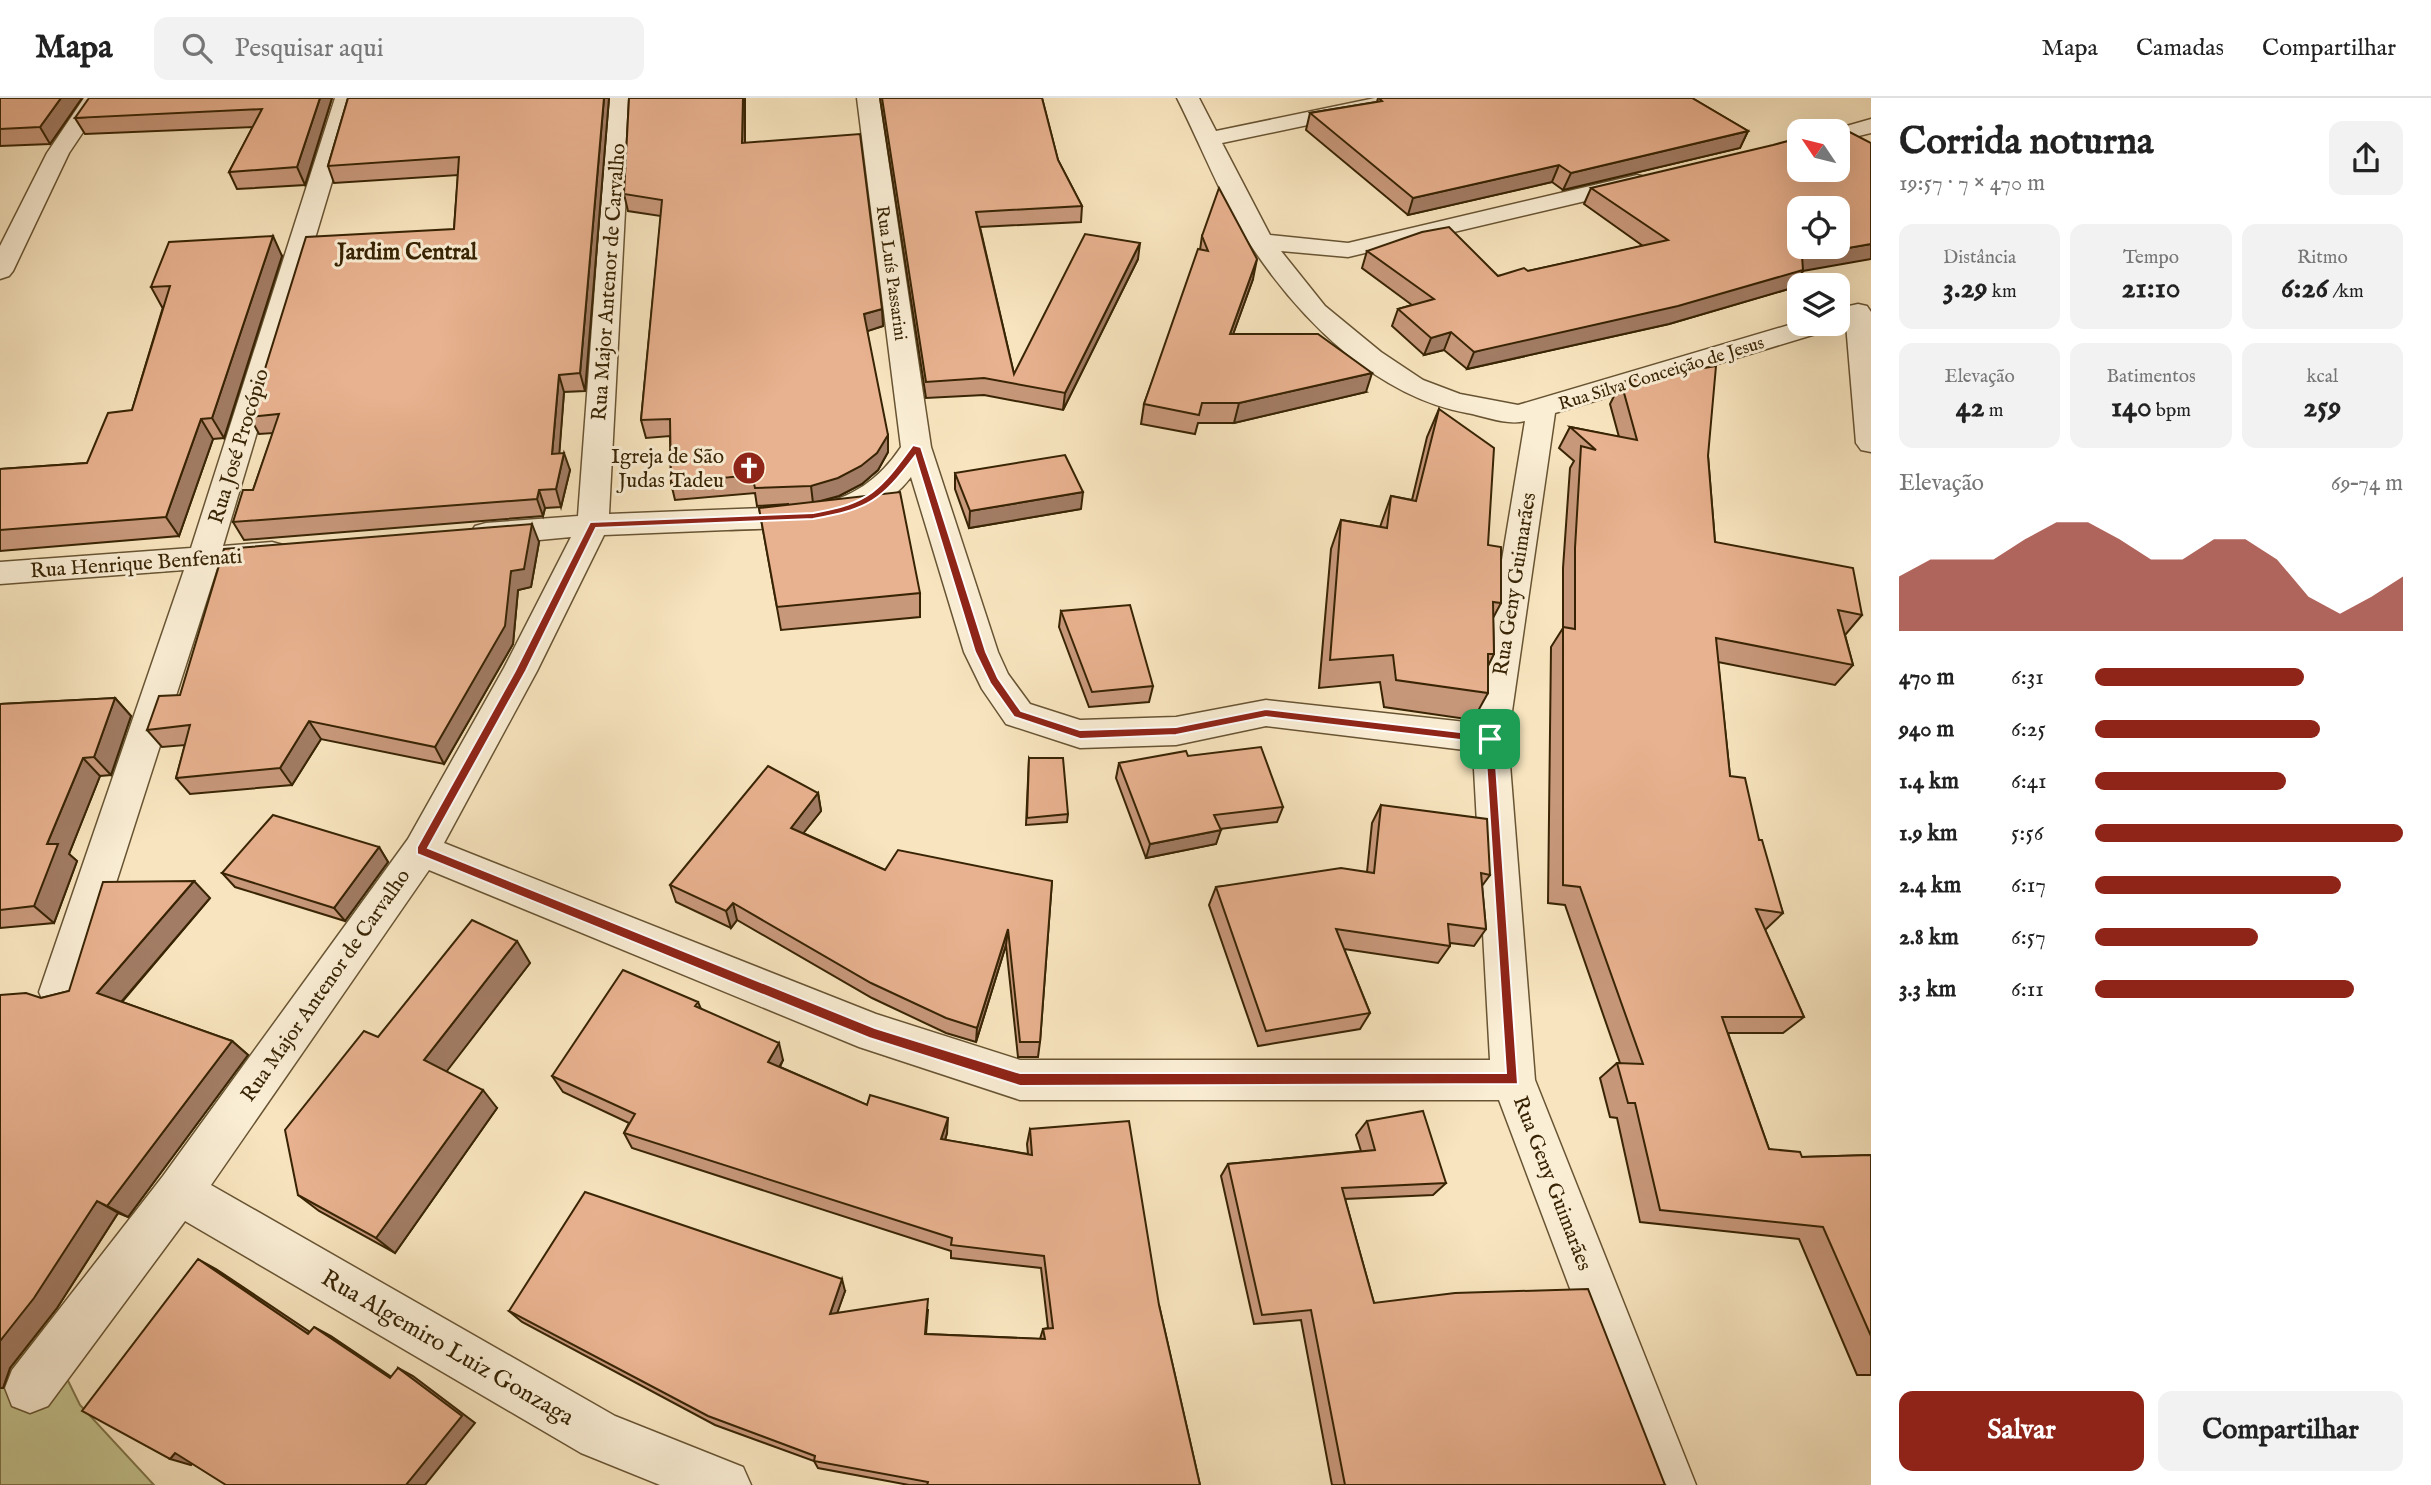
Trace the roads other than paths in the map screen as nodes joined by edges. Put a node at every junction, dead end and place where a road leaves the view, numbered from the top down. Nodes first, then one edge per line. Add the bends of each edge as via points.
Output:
1 (94, 98) edge
2 (346, 98) edge
3 (620, 98) edge
4 (868, 98) edge
5 (1188, 98) edge
6 (1408, 98) edge
7 (1871, 126) edge
8 (1850, 131) edge
9 (1207, 139) junction
10 (1664, 176) edge
11 (1261, 242) junction
12 (0, 271) edge
13 (1855, 313) edge
14 (1787, 334) edge
15 (1541, 409) junction
16 (1871, 443) edge
17 (916, 447) junction
18 (593, 525) junction
19 (454, 537) edge
20 (301, 550) edge
21 (204, 558) junction
22 (0, 573) edge
23 (1490, 739) junction
24 (421, 850) junction
25 (60, 992) edge
26 (1513, 1080) junction
27 (179, 1192) junction
28 (30, 1388) dead end
29 (725, 1485) edge
30 (1670, 1485) edge

1 - 12 street via 58,152
2 - 21 street, Rua José Procópio
3 - 18 street, Rua Major Antenor de Carvalho
4 - 17 street, Rua Luís Passarini
5 - 9 street, Rua Silva Conceição de Jesus
6 - 9 street
7 - 8 street
9 - 11 street, Rua Silva Conceição de Jesus
10 - 11 street via 1366,247 1325,250
11 - 15 street, Rua Silva Conceição de Jesus via 1315,312 1413,386 1485,410 1519,414
13 - 16 street
14 - 15 street, Rua Silva Conceição de Jesus
15 - 23 street, Rua Geny Guimarães
17 - 18 street via 885,489 839,511 813,516
17 - 23 street via 981,652 993,680 1018,714 1080,734 1176,731 1266,713
18 - 19 street
18 - 24 street, Rua Major Antenor de Carvalho via 520,671
20 - 21 street, Rua Henrique Benfenati
21 - 22 street, Rua Henrique Benfenati
21 - 25 street, Rua José Procópio
23 - 26 street, Rua Geny Guimarães
24 - 26 street via 874,1033 1020,1080
24 - 27 street, Rua Major Antenor de Carvalho
26 - 30 street, Rua Geny Guimarães
27 - 28 street, Rua Major Antenor de Carvalho
27 - 29 street, Rua Algemiro Luiz Gonzaga via 600,1435

